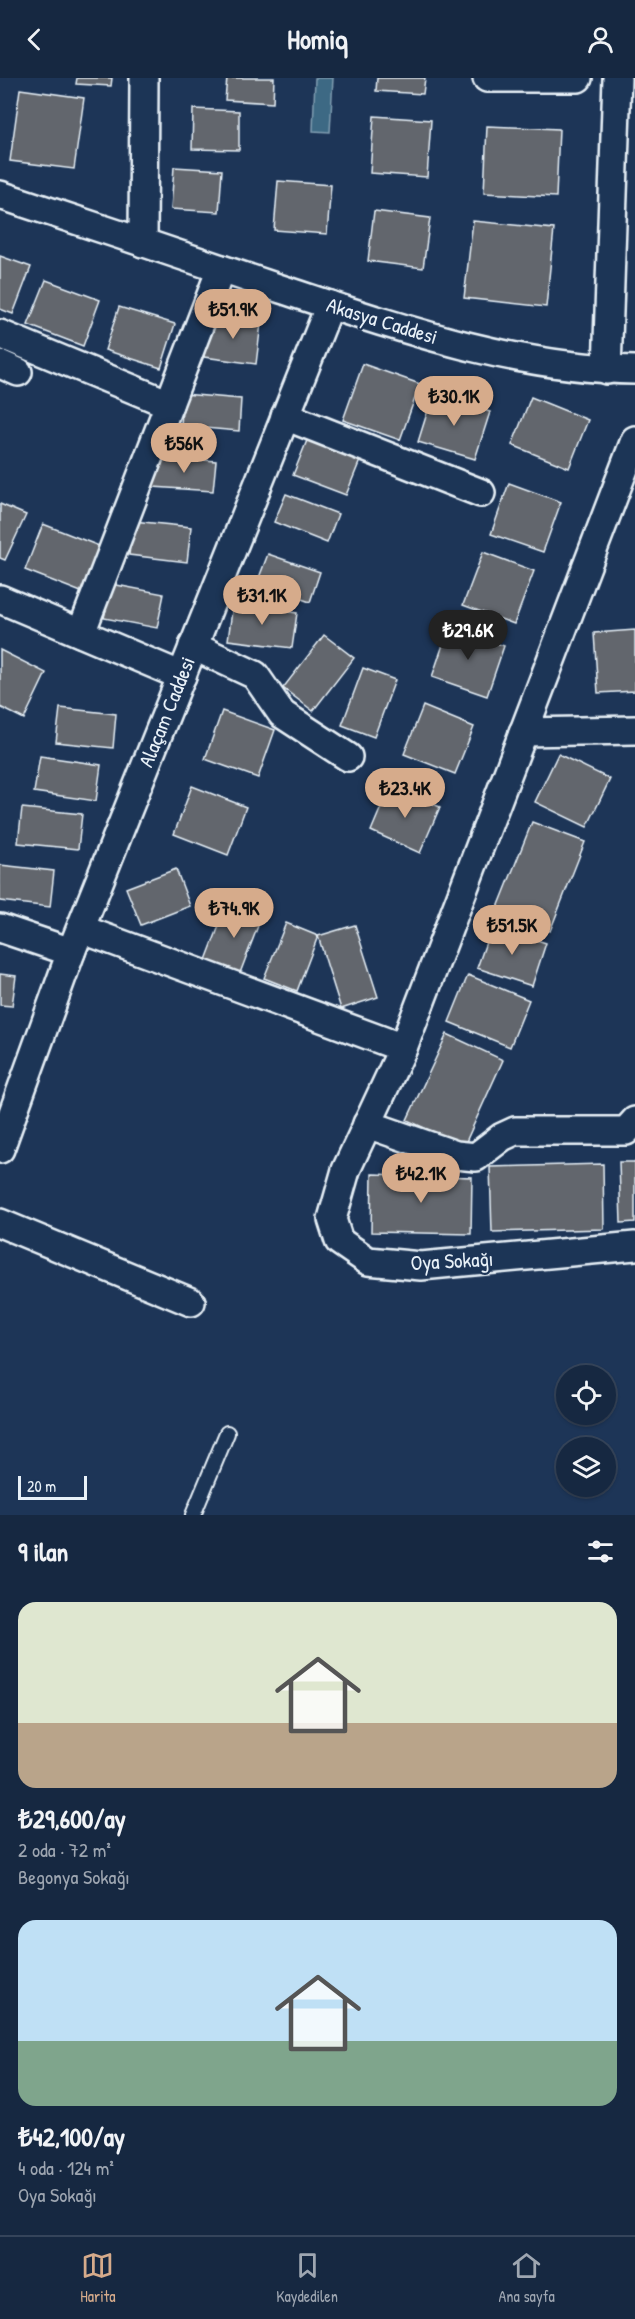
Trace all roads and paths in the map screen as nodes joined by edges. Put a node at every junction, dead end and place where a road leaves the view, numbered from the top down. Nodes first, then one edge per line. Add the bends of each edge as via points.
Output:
1 (144, 78) edge
2 (487, 78) edge
3 (578, 78) edge
4 (617, 78) edge
5 (625, 144) edge
6 (0, 195) edge
7 (143, 243) junction
8 (221, 269) junction
9 (330, 305) junction
10 (0, 334) edge
11 (607, 370) junction
12 (635, 370) edge
13 (169, 404) junction
14 (285, 416) junction
15 (635, 440) edge
16 (481, 493) dead end
17 (0, 599) edge
18 (81, 633) junction
19 (193, 646) junction
20 (182, 676) junction
21 (635, 730) edge
22 (524, 732) junction
23 (348, 757) dead end
24 (0, 928) edge
25 (76, 941) junction
26 (403, 1048) junction
27 (635, 1121) edge
28 (367, 1124) junction
29 (0, 1149) edge
30 (0, 1223) edge
31 (635, 1246) edge
32 (191, 1302) dead end
33 (227, 1433) dead end
34 (193, 1515) edge

1 - 7 street
2 - 3 street
4 - 5 street
5 - 11 street
6 - 7 street, Akasya Caddesi
7 - 8 street, Akasya Caddesi
8 - 9 street, Akasya Caddesi
8 - 13 street
9 - 11 street, Akasya Caddesi via 488,353
9 - 14 street, Alaçam Caddesi
10 - 13 street
11 - 12 street, Akasya Caddesi
13 - 18 street
14 - 16 street
14 - 19 street, Alaçam Caddesi
15 - 22 street, Oya Sokağı
17 - 18 street
18 - 20 street
19 - 20 street, Alaçam Caddesi
19 - 23 street via 255,675 282,714
20 - 25 street, Alaçam Caddesi
21 - 22 street
22 - 26 street, Oya Sokağı
24 - 25 street
25 - 26 street
25 - 29 street, Alaçam Caddesi
26 - 28 street, Oya Sokağı
27 - 28 street via 626,1131 515,1131 477,1157 456,1155
28 - 31 street, Oya Sokağı via 346,1170 332,1220 339,1241 368,1261 421,1266
30 - 32 street
33 - 34 lane

